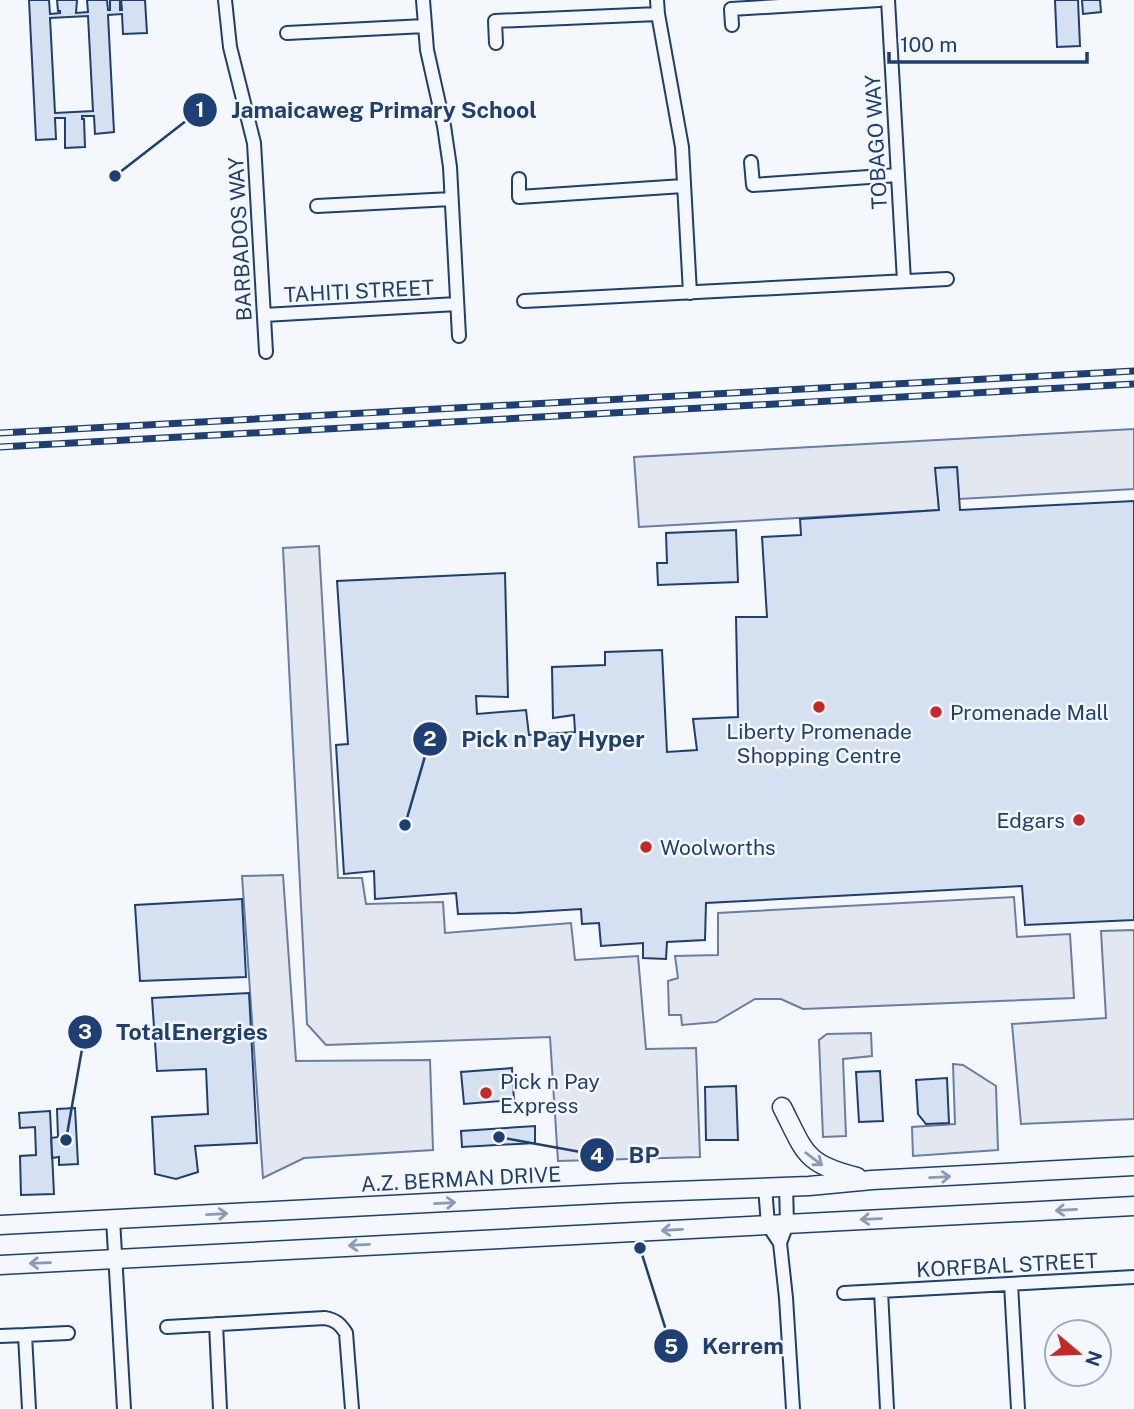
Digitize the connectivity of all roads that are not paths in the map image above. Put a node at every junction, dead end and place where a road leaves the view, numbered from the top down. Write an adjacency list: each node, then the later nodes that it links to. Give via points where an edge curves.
1 (225, 0): 21 (street, BARBADOS WAY, via 230,47 254,143)
2 (423, 0): 7 (street)
3 (879, 0): 6 (street, via 731,9)
4 (888, 0): 11 (street, TOBAGO WAY)
5 (657, 7): 9 (street, via 495,21); 13 (street, via 682,147)
6 (732, 25)
7 (425, 26): 8 (street); 14 (street)
8 (287, 33)
9 (496, 43)
10 (751, 162): 11 (street, via 752,185)
11 (898, 175): 17 (street, TOBAGO WAY)
12 (519, 179): 13 (street, via 519,197)
13 (683, 186): 18 (street)
14 (452, 199): 15 (street); 20 (street)
15 (317, 206)
16 (947, 279): 17 (street)
17 (904, 281): 18 (street)
18 (690, 293): 19 (street)
19 (524, 302)
20 (457, 304): 21 (street, TAHITI STREET); 22 (street)
21 (264, 315): 23 (street, BARBADOS WAY)
22 (459, 336)
23 (265, 352)
24 (782, 1107): 26 (main road, one-way to 26, via 804,1151 815,1160 827,1168)
25 (1134, 1166): 26 (main road, A.Z. BERMAN DRIVE, one-way to 25)
26 (872, 1180): 27 (main road, A.Z. BERMAN DRIVE)
27 (786, 1186): 28 (main road, A.Z. BERMAN DRIVE); 31 (street)
28 (765, 1187): 30 (main road, A.Z. BERMAN DRIVE, one-way to 28); 32 (street)
29 (1134, 1206): 31 (main road, one-way to 31)
30 (113, 1219): 33 (main road, A.Z. BERMAN DRIVE); 35 (street)
31 (787, 1224): 32 (main road); 34 (street)
32 (768, 1225): 34 (street); 35 (main road, one-way to 35)
33 (0, 1226)
34 (780, 1243): 50 (street)
35 (116, 1260): 36 (main road, one-way to 36); 47 (street)
36 (0, 1265)
37 (1134, 1277): 38 (street, KORFBAL STREET)
38 (1011, 1284): 39 (street, KORFBAL STREET); 52 (street)
39 (881, 1291): 40 (street, KORFBAL STREET); 51 (street)
40 (844, 1293)
41 (216, 1324): 42 (street); 48 (street); 49 (street, via 325,1318 340,1324 348,1339)
42 (167, 1327)
43 (68, 1333): 44 (street)
44 (25, 1335): 45 (street); 46 (street)
45 (0, 1336)
46 (29, 1409)
47 (124, 1409)
48 (220, 1409)
49 (352, 1409)
50 (793, 1409)
51 (887, 1409)
52 (1018, 1409)

